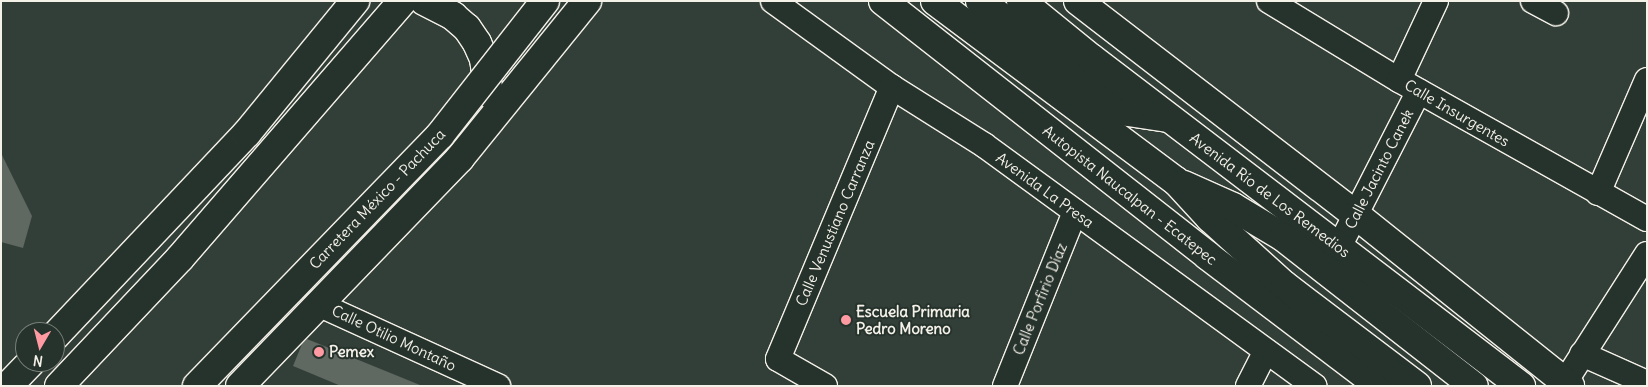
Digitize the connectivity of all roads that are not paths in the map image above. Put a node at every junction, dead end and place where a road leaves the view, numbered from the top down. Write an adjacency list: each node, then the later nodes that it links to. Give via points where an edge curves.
1 (371, 1): 15 (highway)
2 (403, 1): 38 (highway, via 180,258)
3 (424, 1): 21 (highway, via 439,7 466,28 484,59 489,94)
4 (545, 1): 39 (highway, Carretera México - Pachuca, bridge, via 440,135)
5 (587, 1): 21 (highway)
6 (773, 1): 19 (street, Avenida La Presa)
7 (883, 1): 45 (highway, Autopista Naucalpan - Ecatepec, via 1208,256)
8 (935, 1): 22 (highway, Autopista Naucalpan - Ecatepec)
9 (980, 1): 20 (highway, via 1128,112)
10 (1021, 1): 20 (highway, Avenida Río de Los Remedios)
11 (1078, 1): 25 (highway)
12 (1269, 1): 18 (street, Calle Insurgentes)
13 (1436, 1): 18 (street, Calle Jacinto Canek)
14 (1534, 1): 16 (street)
15 (348, 9): 30 (highway, via 247,133)
16 (1556, 13)
17 (1647, 80): 23 (street)
18 (1409, 86): 23 (street, Calle Insurgentes); 25 (street, Calle Jacinto Canek)
19 (892, 87): 24 (street, Avenida La Presa, via 984,145); 36 (street, Calle Venustiano Carranza, via 778,359)
20 (1170, 118): 27 (highway, Avenida Río de Los Remedios)
21 (482, 129): 29 (highway, via 460,158)
22 (1176, 181): 46 (highway, Autopista Naucalpan - Ecatepec, via 1210,218 1284,285); 47 (highway, Autopista Naucalpan - Ecatepec, via 1233,206 1283,237)
23 (1598, 192): 26 (street, Calle Insurgentes)
24 (1075, 212): 31 (street, Avenida La Presa); 42 (street, Calle Porfirio Díaz)
25 (1356, 215): 27 (street, Calle Jacinto Canek); 35 (highway)
26 (1647, 219)
27 (1339, 248): 48 (highway, Avenida Río de Los Remedios)
28 (1647, 254): 32 (street)
29 (318, 304): 40 (highway); 41 (street, Calle Otilio Montaño)
30 (65, 325)
31 (1266, 351): 43 (street); 44 (street, Avenida La Presa)
32 (1582, 354): 34 (street); 35 (street)
33 (21, 372): 37 (highway)
34 (1647, 383)
35 (1567, 384)
36 (822, 385)
37 (8, 386)
38 (59, 386)
39 (197, 386)
40 (240, 386)
41 (498, 386)
42 (1005, 386)
43 (1248, 386)
44 (1314, 386)
45 (1380, 386)
46 (1417, 386)
47 (1474, 386)
48 (1520, 386)

